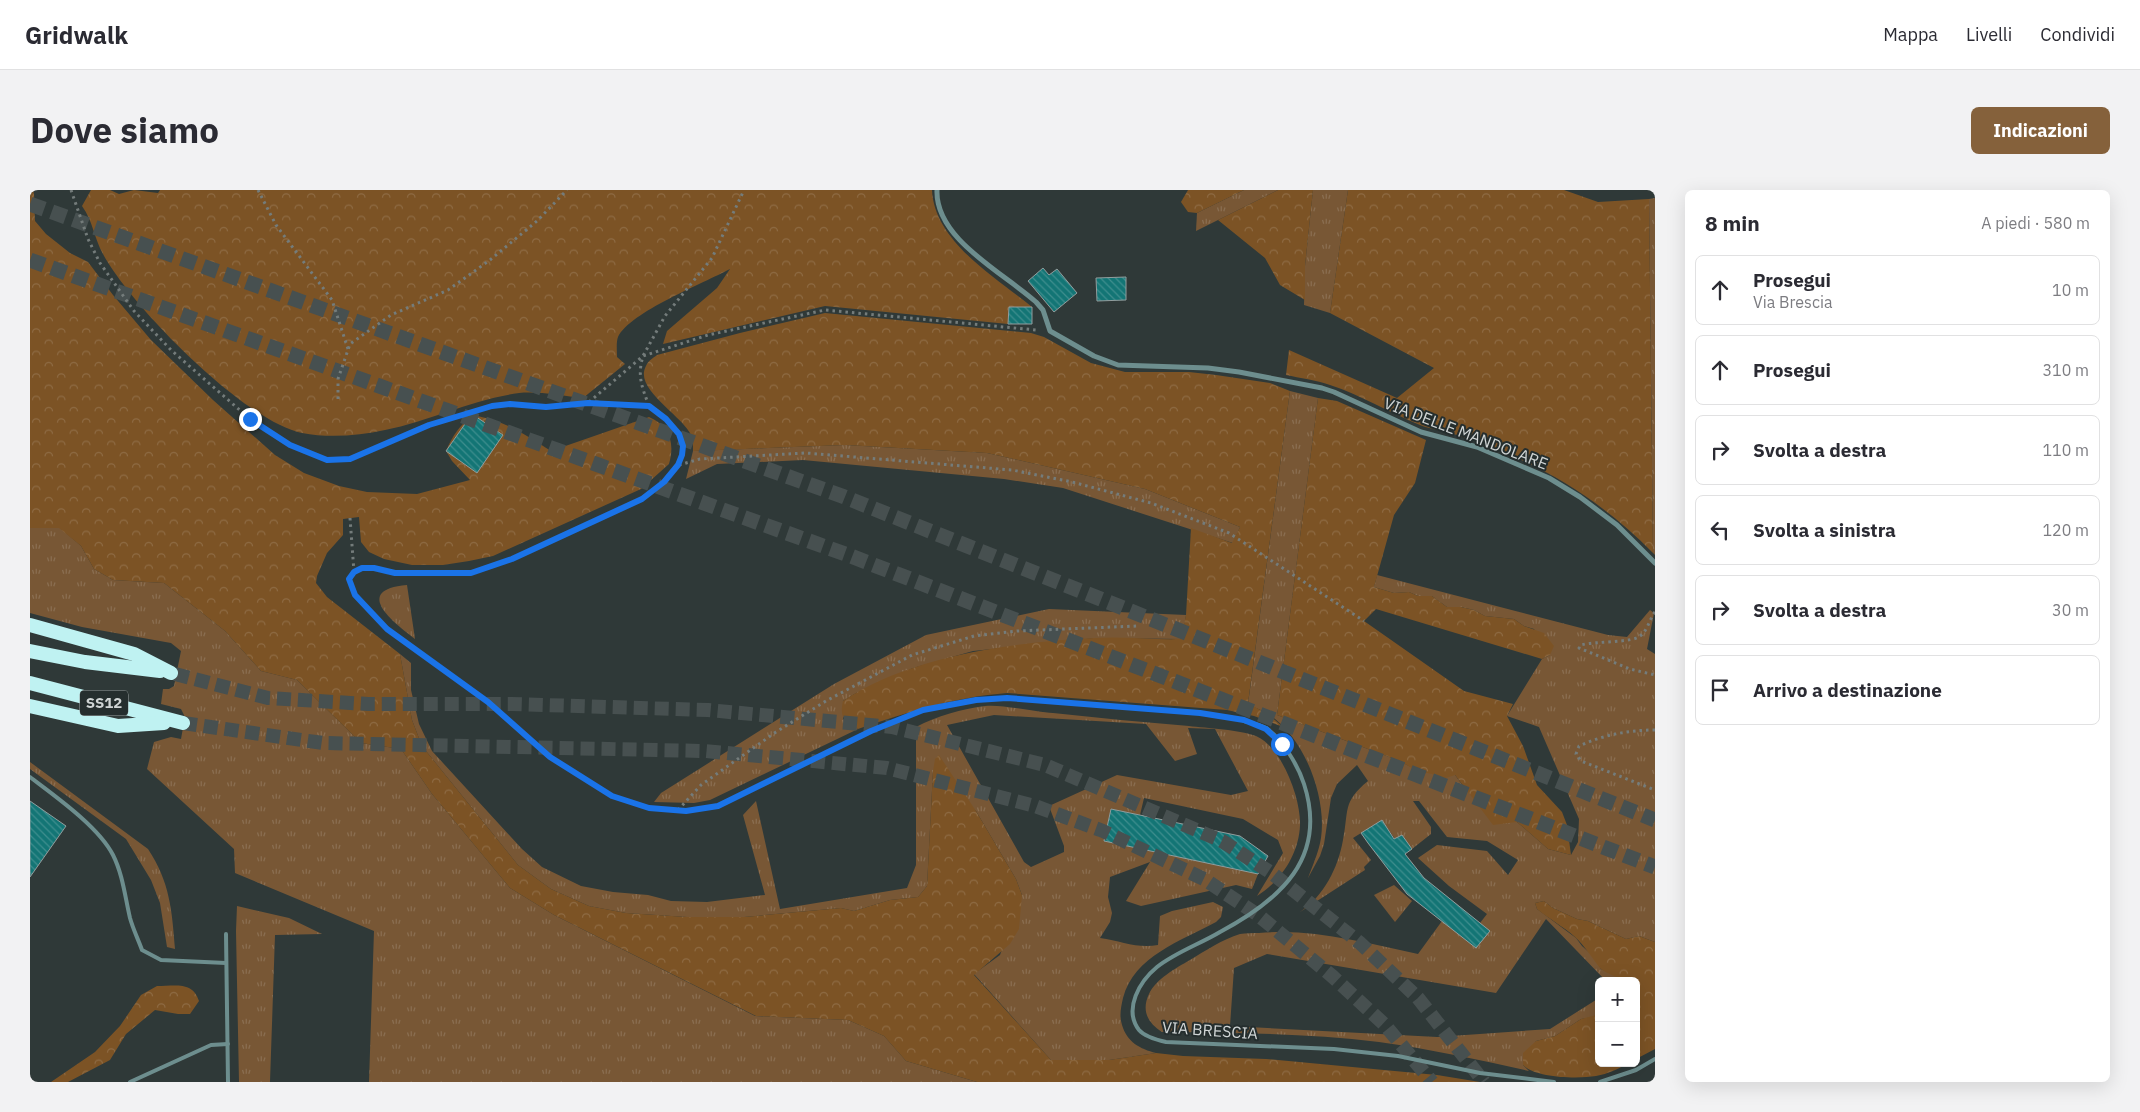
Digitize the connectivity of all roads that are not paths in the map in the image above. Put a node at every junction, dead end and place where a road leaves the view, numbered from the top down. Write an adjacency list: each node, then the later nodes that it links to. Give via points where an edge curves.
1 (937, 190): 2 (street, VIA DELLE MANDOLARE, via 938,205 964,244 1036,302 1043,310 1050,331 1094,356 1118,365 1208,368 1322,388 1421,432 1477,447 1549,478 1617,525)
2 (1655, 563)
3 (30, 625): 4 (highway, SS12, via 134,654 173,673)
4 (30, 651)
5 (30, 684): 6 (highway, SS12, via 180,723 118,726)
6 (30, 706)
7 (1244, 720): 15 (lane, VIA BRESCIA, via 1266,729 1282,744 1303,780 1311,812 1306,851 1293,875 1267,904 1158,967 1143,981 1134,998 1133,1010 1140,1031 1166,1042 1334,1049 1398,1056)
8 (30, 777): 10 (lane, via 104,841 118,868 130,921 142,950 161,960)
9 (226, 934): 10 (lane)
10 (226, 963): 11 (lane)
11 (228, 1044): 13 (lane, via 211,1046); 14 (lane)
12 (1655, 1059): 16 (lane, via 1636,1070)
13 (130, 1082)
14 (228, 1082)
15 (1554, 1082)
16 (1600, 1082)

